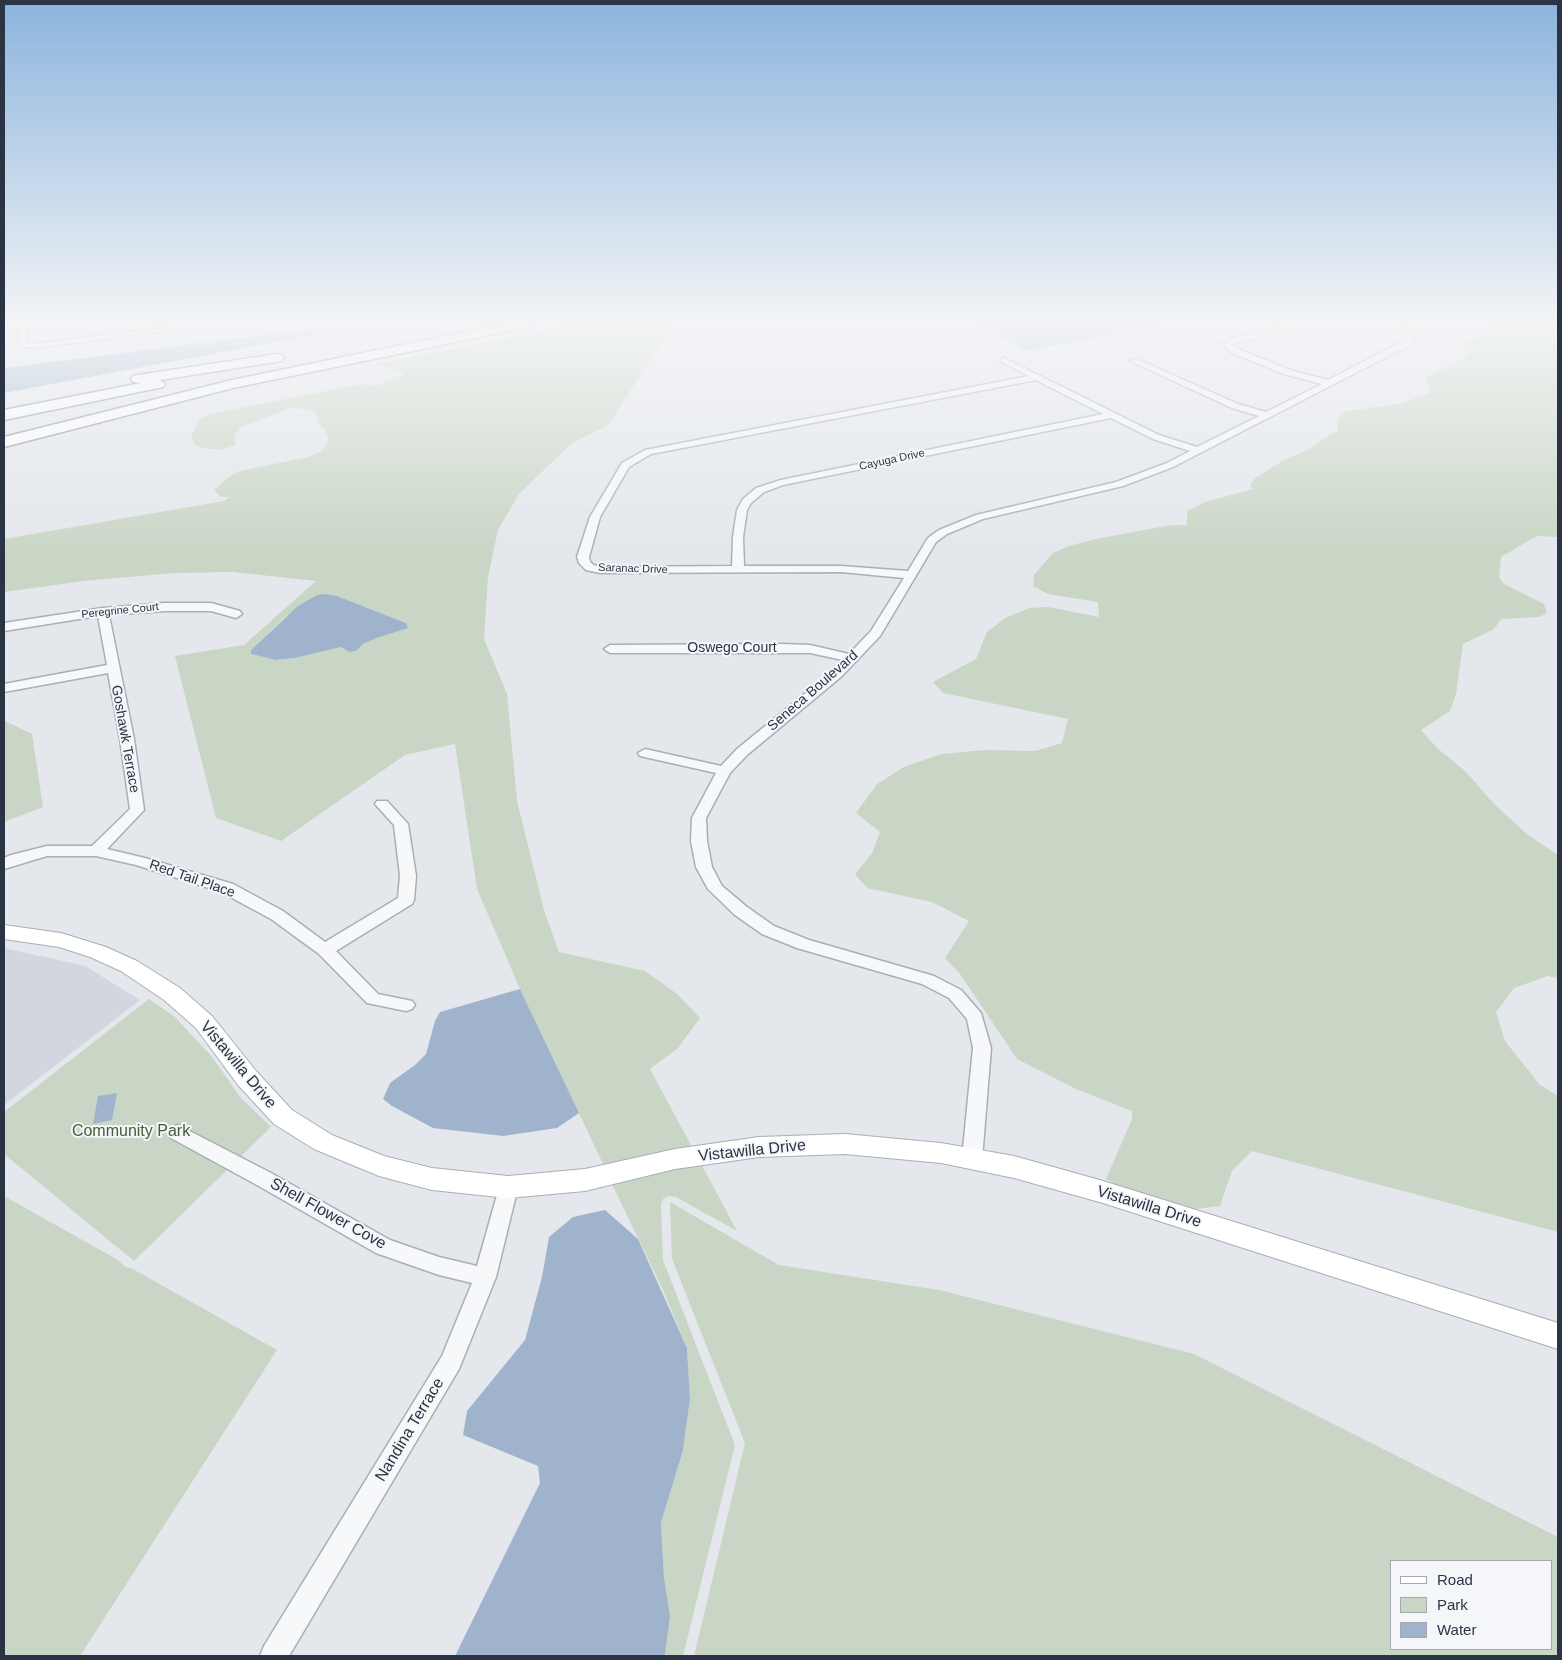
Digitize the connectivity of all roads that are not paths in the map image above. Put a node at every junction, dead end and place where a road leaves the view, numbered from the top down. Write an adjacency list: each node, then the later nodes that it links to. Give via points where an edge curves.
1 (23, 399): 9 (highway)
2 (82, 399): 10 (highway)
3 (132, 399): 13 (highway)
4 (168, 399): 14 (highway)
5 (918, 399): 16 (street, Saranac Drive, via 662,448 632,459 625,465 594,517 583,557 590,568 600,570)
6 (1081, 399): 11 (street)
7 (1220, 399): 12 (street)
8 (1298, 399): 12 (street, Seneca Boulevard)
9 (4, 403)
10 (4, 415)
11 (1111, 415): 15 (street, via 1156,437); 16 (street, Cayuga Drive, via 770,486 752,495 742,510)
12 (1267, 415): 15 (street, Seneca Boulevard)
13 (4, 427)
14 (8, 442)
15 (1199, 451): 17 (street, Seneca Boulevard, via 1119,484 957,525 932,540)
16 (738, 570): 17 (street, Saranac Drive, via 841,569)
17 (912, 575): 22 (street, Seneca Boulevard, via 876,633)
18 (103, 612): 19 (street, Peregrine Court, via 164,606 211,607); 20 (street, Peregrine Court); 23 (street, Goshawk Terrace)
19 (236, 614)
20 (4, 627)
21 (610, 649): 22 (street, Oswego Court, via 810,649)
22 (852, 659): 26 (street, Seneca Boulevard)
23 (112, 668): 24 (street); 28 (street, Goshawk Terrace, via 137,810)
24 (4, 688)
25 (644, 753): 26 (street)
26 (724, 771): 34 (street, Seneca Boulevard, via 699,818 704,867 716,889 768,930 803,944 928,980 954,994 975,1016 982,1048)
27 (382, 804): 31 (street, via 401,824 408,876 406,900)
28 (96, 851): 29 (street, Red Tail Place, via 47,851); 31 (street, Red Tail Place, via 227,888 277,915)
29 (4, 864)
30 (4, 932): 35 (street, Vistawilla Drive, via 61,940 98,952 129,966 172,994 204,1022 283,1117 323,1142 379,1165 432,1179)
31 (326, 950): 32 (street, Red Tail Place, via 373,999)
32 (406, 1005)
33 (178, 1133): 36 (street, Shell Flower Cove, via 383,1247 439,1266)
34 (972, 1159): 35 (street, Vistawilla Drive, via 879,1146 804,1144 717,1152 585,1180); 37 (street, Vistawilla Drive, via 1014,1167 1103,1192)
35 (508, 1187): 36 (street, Nandina Terrace)
36 (486, 1277): 38 (street, Nandina Terrace, via 451,1362)
37 (1558, 1336)
38 (274, 1656)

